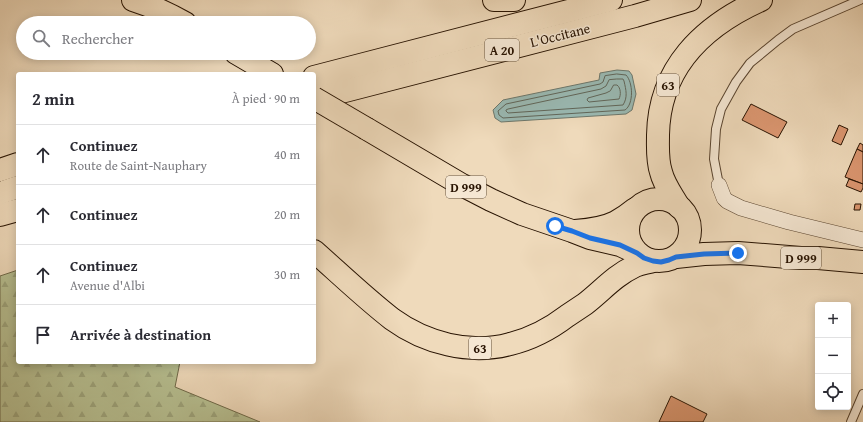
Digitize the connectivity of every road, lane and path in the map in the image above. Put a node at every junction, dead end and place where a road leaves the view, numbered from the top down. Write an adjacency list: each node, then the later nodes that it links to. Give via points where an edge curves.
1 (134, 0): 8 (main road)
2 (494, 0): 3 (main road)
3 (514, 0)
4 (612, 0): 11 (main road, L'Occitane / A 20)
5 (690, 0): 12 (main road, L'Occitane / A 20)
6 (761, 0): 21 (main road, 63, via 737,12 703,37 682,59 668,84 660,114 658,162 665,184)
7 (860, 0): 16 (lane, via 793,29 750,63 721,109 716,129 714,159)
8 (172, 16)
9 (248, 60): 10 (main road)
10 (268, 72)
11 (316, 76)
12 (316, 98)
13 (316, 100): 23 (main road, D 999, bridge, via 491,200)
14 (16, 165): 15 (main road)
15 (0, 170)
16 (719, 185): 24 (street, via 726,201 741,208)
17 (16, 188): 18 (main road)
18 (0, 193)
19 (636, 209): 21 (main road, via 643,203 662,199); 23 (main road, D 999, via 606,226); 27 (main road, via 631,216 627,232 632,247)
20 (16, 211): 22 (main road)
21 (683, 211): 26 (main road, D 999, via 700,232 717,246); 28 (main road, via 690,227 689,238 684,249)
22 (0, 215)
23 (572, 231): 27 (main road, D 999, via 620,245)
24 (863, 240)
25 (316, 253): 27 (main road, 63, via 369,300 411,330 444,344 478,348 509,345 554,326)
26 (738, 253): 28 (main road, D 999); 29 (main road, D 999)
27 (645, 257): 28 (main road, via 661,262)
28 (676, 257)
29 (863, 262)
30 (863, 394): 31 (lane)
31 (850, 422)

